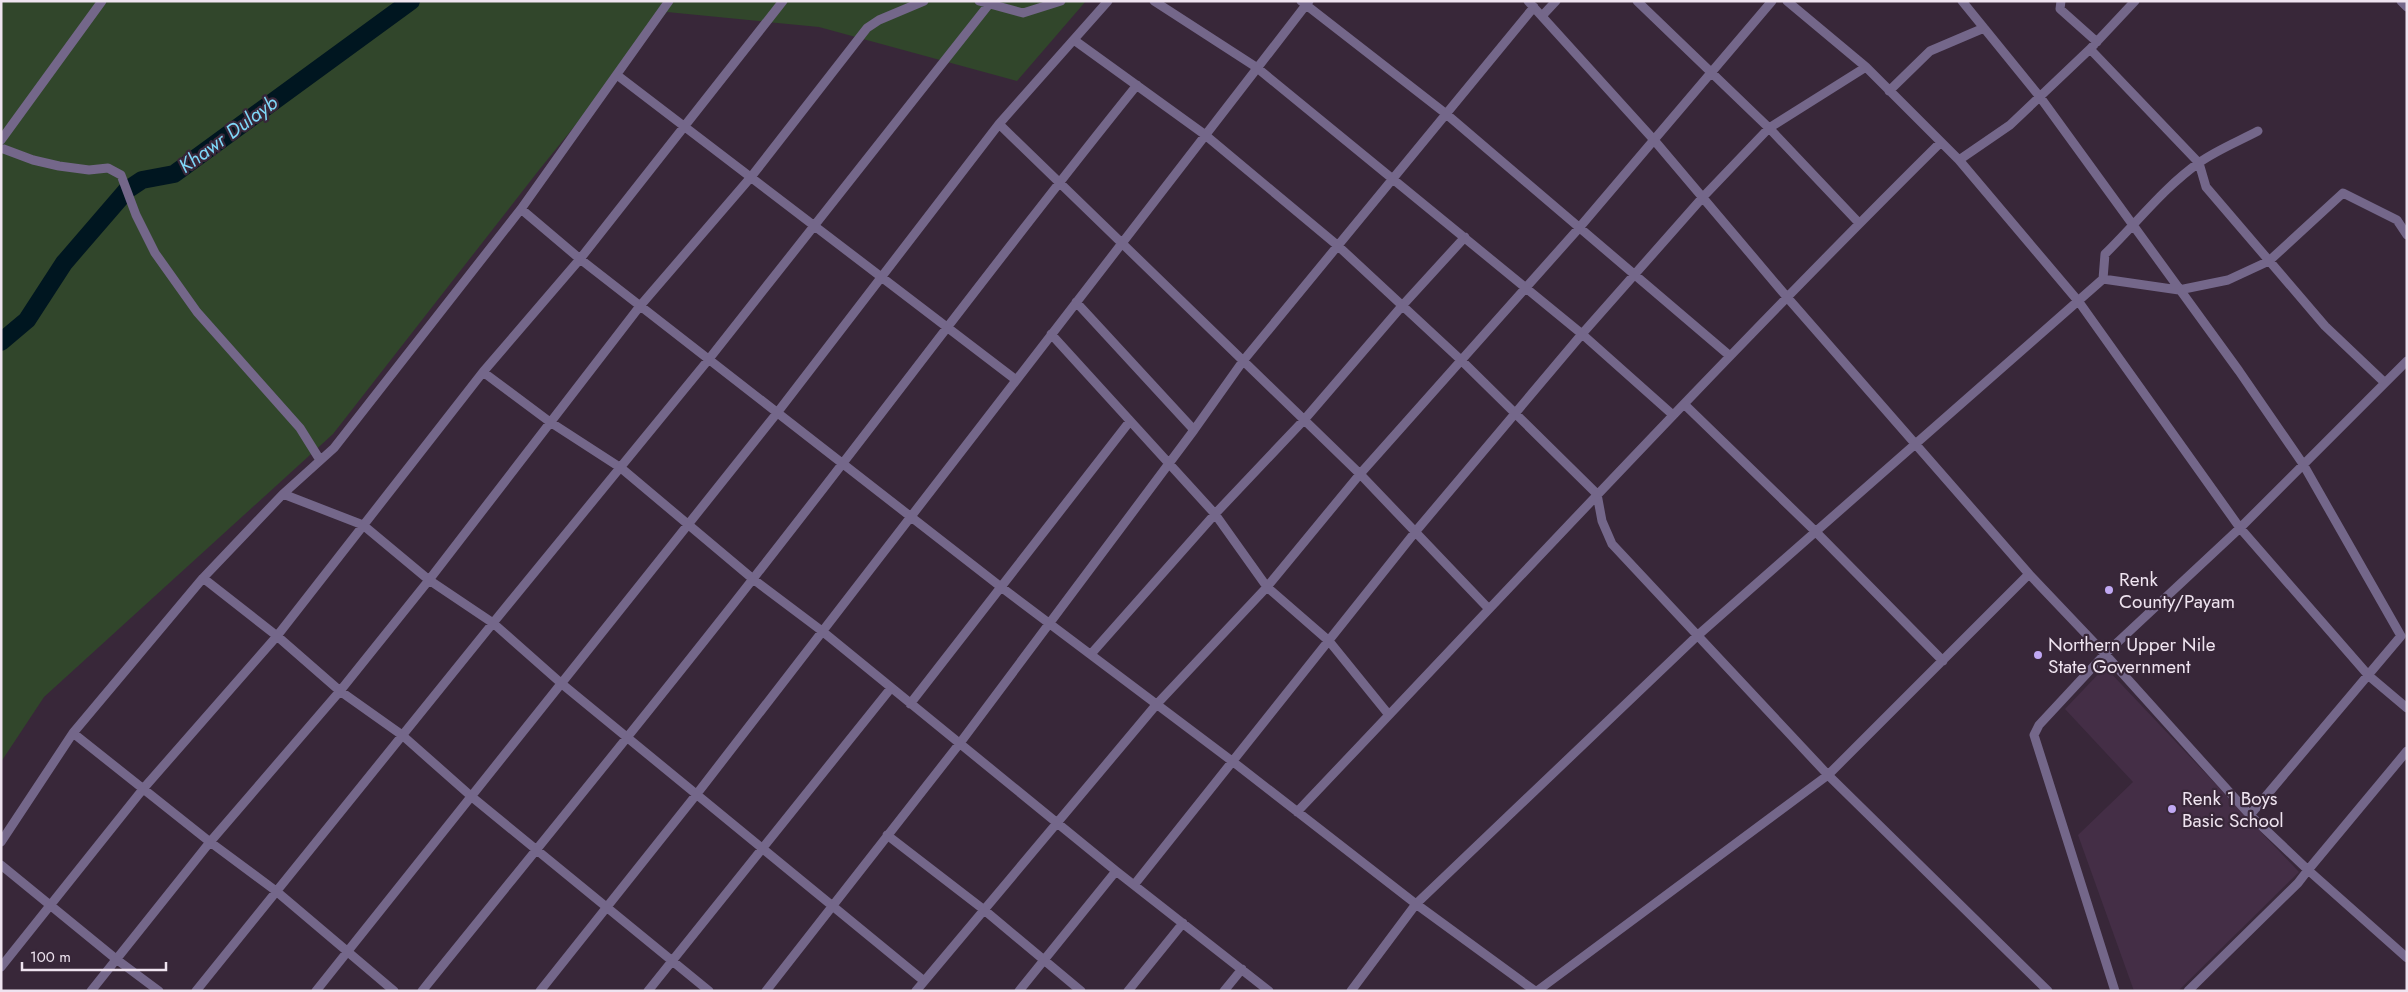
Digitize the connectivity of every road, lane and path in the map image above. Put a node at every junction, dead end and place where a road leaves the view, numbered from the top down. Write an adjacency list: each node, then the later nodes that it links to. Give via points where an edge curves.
1 (102, 1): 39 (street)
2 (669, 1): 29 (street)
3 (783, 1): 35 (street)
4 (924, 1): 45 (street, via 867,28)
5 (979, 1): 18 (street)
6 (1061, 1): 18 (street, via 1023,13)
7 (1108, 1): 23 (street)
8 (1154, 1): 26 (street)
9 (1556, 1): 21 (street)
10 (1637, 1): 28 (street)
11 (1787, 1): 27 (street)
12 (2061, 1): 24 (street, via 2060,9)
13 (2135, 1): 24 (street)
14 (2401, 1): 20 (street)
15 (1305, 2): 26 (street); 33 (street)
16 (1771, 2): 28 (street)
17 (1963, 2): 22 (street)
18 (990, 3): 51 (street)
19 (1531, 4): 21 (street); 33 (street)
20 (2407, 7)
21 (1542, 16): 40 (street)
22 (1984, 28): 31 (street, via 1930,51); 32 (street)
23 (1074, 40): 30 (street); 34 (street)
24 (2097, 42): 25 (street)
25 (2090, 49): 32 (street); 44 (street)
26 (1256, 67): 38 (street); 46 (street)
27 (1866, 67): 31 (street); 36 (street)
28 (1711, 73): 36 (street); 40 (street)
29 (617, 75): 35 (street); 49 (street)
30 (1137, 85): 38 (street); 47 (street)
31 (1889, 91): 41 (street)
32 (2040, 97): 43 (street, via 2010,126); 53 (street)
33 (1445, 113): 46 (street); 52 (street)
34 (999, 124): 47 (street); 61 (street)
35 (684, 128): 45 (street); 58 (street)
36 (1768, 128): 48 (street); 50 (street)
37 (2258, 131): 44 (street)
38 (1204, 134): 56 (street); 57 (street)
39 (1, 140)
40 (1654, 140): 48 (street); 52 (street)
41 (1940, 142): 43 (street); 50 (street)
42 (1, 148): 90 (street, via 59,166 89,170 108,168 121,175 155,253 197,312 300,428)
43 (1958, 160): 67 (street)
44 (2199, 162): 53 (street, via 2159,198); 59 (street, via 2206,187)
45 (751, 177): 51 (street); 68 (street)
46 (1392, 178): 55 (street); 57 (street)
47 (1058, 183): 56 (street); 70 (street)
48 (1703, 197): 60 (street); 65 (street)
49 (522, 209): 58 (street); 90 (street, via 334,448)
50 (1860, 223): 65 (street)
51 (814, 227): 61 (street); 74 (street)
52 (1579, 228): 60 (street); 63 (street)
53 (2133, 228): 62 (street, via 2105,254); 64 (street)
54 (2407, 235): 59 (street, via 2397,220 2343,193)
55 (1464, 238): 63 (street); 69 (street)
56 (1120, 242): 66 (street); 75 (street)
57 (1337, 245): 69 (street); 75 (street)
58 (580, 259): 68 (street); 78 (street)
59 (2269, 261): 64 (street, via 2228,280); 80 (street, via 2325,326)
60 (1635, 273): 72 (street); 73 (street)
61 (882, 279): 70 (street); 82 (street)
62 (2103, 279): 64 (street); 67 (street)
63 (1526, 288): 72 (street); 76 (street)
64 (2179, 290): 93 (street)
65 (1786, 296): 73 (street); 89 (street)
66 (1076, 302): 71 (street); 88 (street)
67 (2079, 302): 89 (street); 102 (street)
68 (640, 306): 74 (street); 87 (street)
69 (1402, 306): 76 (street); 85 (street)
70 (948, 329): 79 (street); 92 (street)
71 (1051, 334): 79 (street); 86 (street)
72 (1582, 334): 83 (street); 84 (street)
73 (1730, 356): 81 (street)
74 (710, 359): 82 (street); 94 (street)
75 (1242, 360): 85 (street); 88 (street)
76 (1462, 361): 83 (street); 95 (street)
77 (2407, 361): 80 (street)
78 (483, 372): 87 (street); 101 (street)
79 (1016, 380): 99 (street)
80 (2384, 382): 93 (street)
81 (1684, 404): 84 (street); 104 (street)
82 (777, 413): 92 (street); 100 (street)
83 (1517, 413): 97 (street); 103 (street)
84 (1674, 415): 97 (street)
85 (1304, 420): 95 (street); 98 (street)
86 (1130, 421): 91 (street); 109 (street)
87 (550, 422): 94 (street); 108 (street)
88 (1194, 430): 91 (street)
89 (1914, 443): 104 (street); 105 (street)
90 (320, 460): 96 (street)
91 (1168, 463): 98 (street); 112 (street)
92 (843, 464): 99 (street); 107 (street)
93 (2303, 464): 102 (street); 121 (street, via 2401,636)
94 (621, 468): 100 (street); 113 (street)
95 (1360, 474): 103 (street); 110 (street)
96 (283, 494): 101 (street); 106 (street)
97 (1597, 494): 111 (street); 116 (street, via 1602,521 1612,544)
98 (1215, 514): 110 (street); 118 (street)
99 (910, 517): 109 (street); 114 (street)
100 (689, 524): 107 (street); 122 (street)
101 (363, 526): 108 (street); 115 (street)
102 (2240, 528): 119 (street); 121 (street)
103 (1416, 531): 111 (street); 117 (street)
104 (1816, 531): 116 (street); 120 (street)
105 (2029, 574): 119 (street); 120 (street)
106 (203, 578): 115 (street); 129 (street)
107 (753, 579): 114 (street); 131 (street)
108 (429, 580): 113 (street); 124 (street)
109 (1001, 587): 112 (street); 125 (street)
110 (1267, 587): 117 (street); 126 (street)
111 (1488, 608): 128 (street)
112 (1049, 622): 118 (street); 132 (street)
113 (493, 623): 122 (street); 130 (street)
114 (822, 631): 123 (street); 137 (street)
115 (277, 636): 124 (street); 136 (street)
116 (1697, 636): 135 (street); 153 (street)
117 (1328, 641): 128 (street); 134 (street)
118 (1091, 654): 126 (street)
119 (2105, 654): 140 (street); 185 (street, via 2039,724 2034,735)
120 (1943, 661): 135 (street)
121 (2369, 676): 127 (street); 140 (street)
122 (562, 684): 131 (street); 138 (street)
123 (891, 688): 125 (street); 145 (street)
124 (340, 691): 130 (street); 144 (street)
125 (910, 704): 132 (street)
126 (1156, 705): 134 (street); 141 (street)
127 (2407, 708)
128 (1389, 715): 139 (street)
129 (73, 732): 136 (street); 143 (street)
130 (402, 736): 138 (street); 151 (street)
131 (626, 737): 137 (street); 146 (street)
132 (960, 744): 141 (street); 142 (street)
133 (2407, 751): 148 (street)
134 (1232, 760): 139 (street); 150 (street)
135 (1828, 775): 183 (street); 184 (street)
136 (143, 789): 144 (street); 154 (street)
137 (696, 795): 145 (street); 155 (street)
138 (472, 797): 146 (street); 158 (street)
139 (1297, 812): 153 (street)
140 (2250, 815): 148 (street)
141 (1057, 822): 149 (street); 156 (street)
142 (887, 835): 152 (street); 156 (street)
143 (1, 842)
144 (210, 842): 151 (street); 160 (street)
145 (761, 848): 152 (street); 161 (street)
146 (536, 850): 155 (street); 171 (street)
147 (1, 865): 154 (street)
148 (2308, 870): 159 (street); 186 (street)
149 (1116, 871): 150 (street); 162 (street)
150 (1134, 885): 157 (street)
151 (276, 891): 158 (street); 168 (street)
152 (832, 904): 165 (street); 175 (street)
153 (1416, 904): 182 (street); 183 (street)
154 (50, 906): 160 (street); 163 (street)
155 (606, 907): 161 (street); 172 (street)
156 (984, 909): 162 (street); 165 (street)
157 (1183, 922): 164 (street); 179 (street)
158 (347, 952): 169 (street); 170 (street)
159 (2407, 958)
160 (116, 959): 166 (street); 167 (street)
161 (671, 960): 173 (street); 174 (street)
162 (1044, 960): 177 (street); 178 (street)
163 (1, 968)
164 (1242, 969): 180 (street); 181 (street)
165 (924, 981): 176 (street)
166 (91, 991)
167 (159, 991)
168 (196, 991)
169 (316, 991)
170 (394, 991)
171 (422, 991)
172 (540, 991)
173 (648, 991)
174 (709, 991)
175 (766, 991)
176 (916, 991)
177 (1020, 991)
178 (1081, 991)
179 (1128, 991)
180 (1224, 991)
181 (1269, 991)
182 (1351, 991)
183 (1536, 991)
184 (2048, 991)
185 (2115, 991)
186 (2188, 991)

